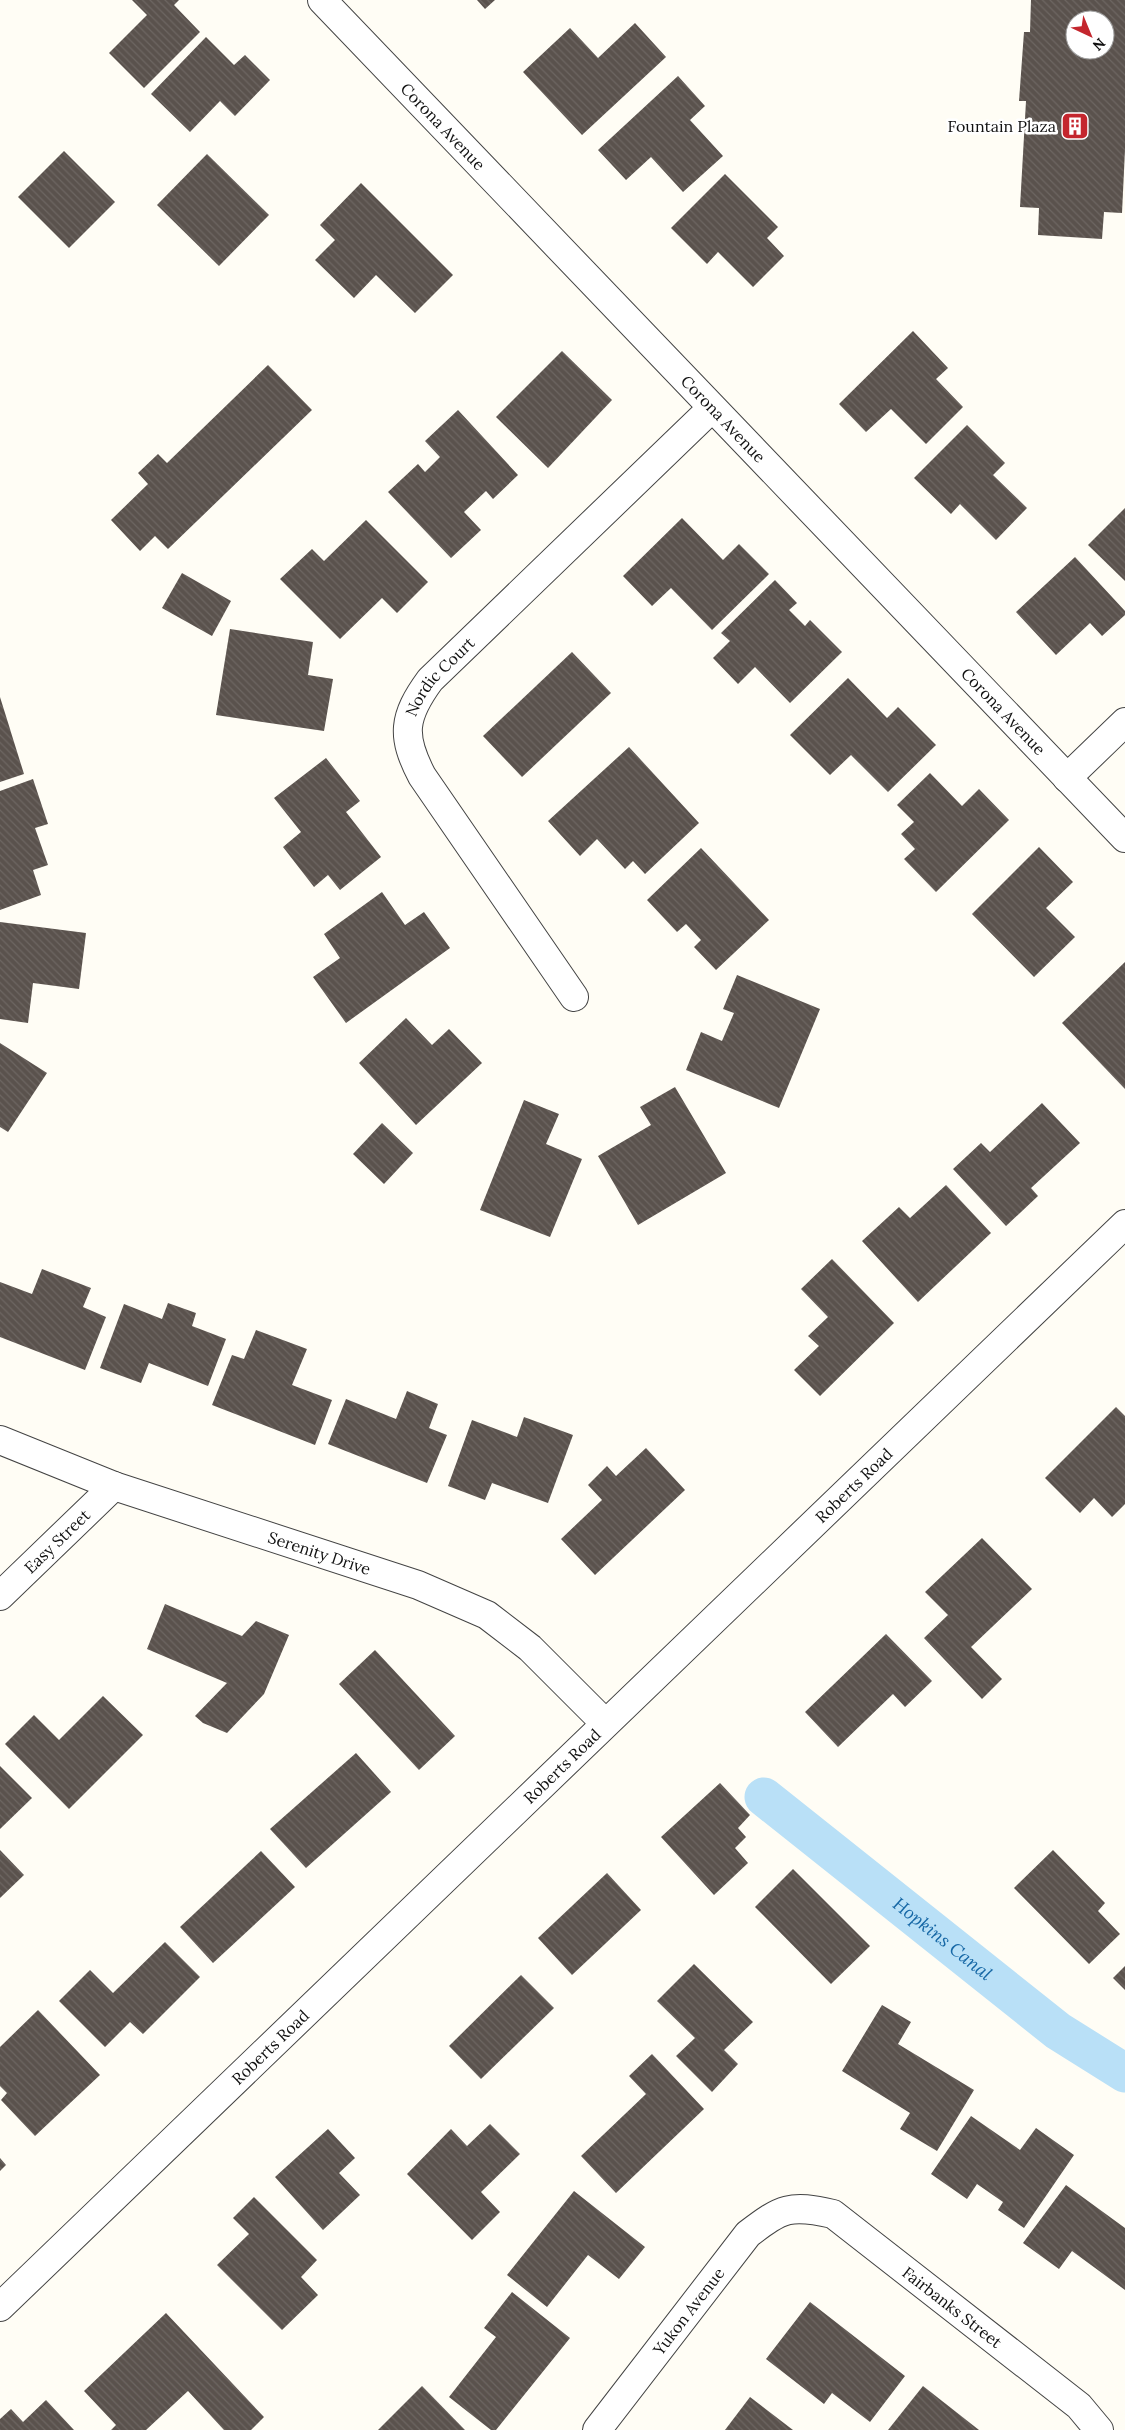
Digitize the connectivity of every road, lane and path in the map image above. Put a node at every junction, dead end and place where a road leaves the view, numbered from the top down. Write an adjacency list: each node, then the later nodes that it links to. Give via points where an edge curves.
1 (322, 0): 2 (street, Corona Avenue)
2 (712, 408): 4 (street, Corona Avenue); 6 (street, Nordic Court, via 430,680 414,701 407,727 410,753 422,776)
3 (1125, 722): 4 (street)
4 (1067, 778): 5 (street, Corona Avenue)
5 (1125, 838)
6 (574, 997)
7 (1125, 1224): 11 (street, Roberts Road)
8 (0, 1440): 9 (street, Serenity Drive)
9 (114, 1486): 10 (street, Easy Street); 11 (street, Serenity Drive, via 418,1585 487,1615 530,1648)
10 (0, 1596)
11 (605, 1724): 13 (street, Roberts Road)
12 (792, 2208): 14 (street, Yukon Avenue, via 772,2216 748,2234); 15 (street, Fairbanks Street, via 833,2214 1079,2406)
13 (0, 2307)
14 (597, 2430)
15 (1099, 2430)

